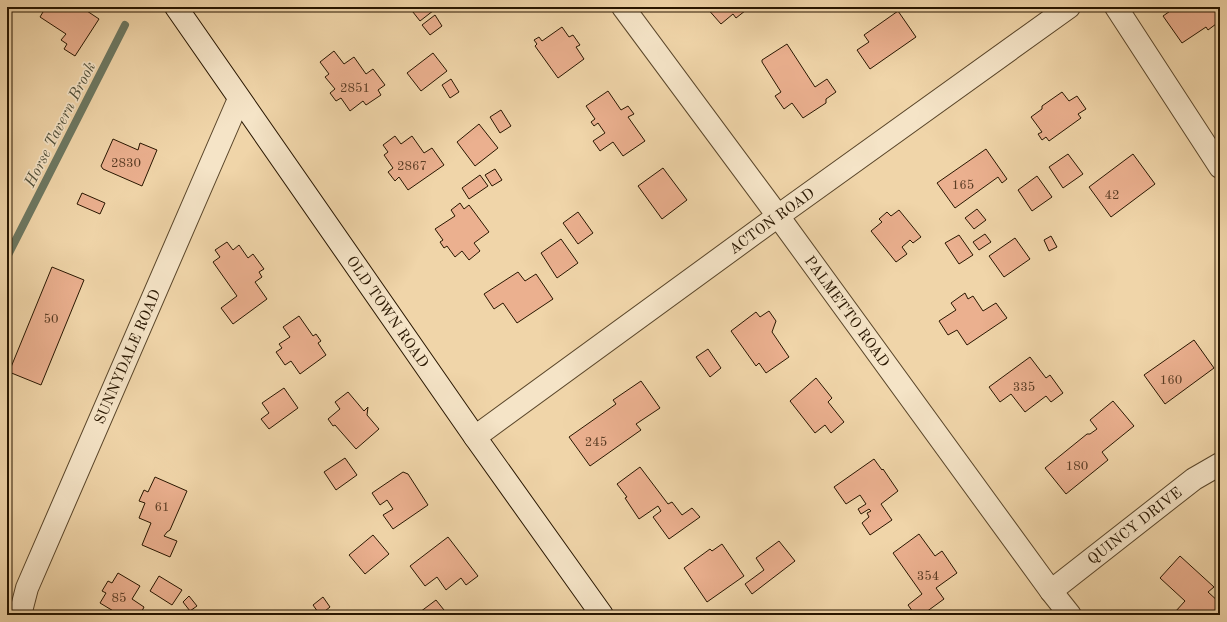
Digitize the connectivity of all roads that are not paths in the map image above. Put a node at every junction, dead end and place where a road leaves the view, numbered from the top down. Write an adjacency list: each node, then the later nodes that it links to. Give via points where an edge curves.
1 (176, 7): 5 (street, OLD TOWN ROAD)
2 (1069, 7): 7 (street, ACTON ROAD)
3 (1116, 7): 6 (street)
4 (630, 10): 7 (street, PALMETTO ROAD)
5 (239, 99): 8 (street, OLD TOWN ROAD); 11 (street, SUNNYDALE ROAD, via 27,588)
6 (1220, 167)
7 (778, 216): 8 (street, ACTON ROAD); 10 (street, PALMETTO ROAD)
8 (475, 437): 12 (street, OLD TOWN ROAD)
9 (1220, 464): 10 (street, QUINCY DRIVE, via 1194,479)
10 (1051, 591): 13 (street, PALMETTO ROAD)
11 (20, 615)
12 (602, 615)
13 (1070, 615)

